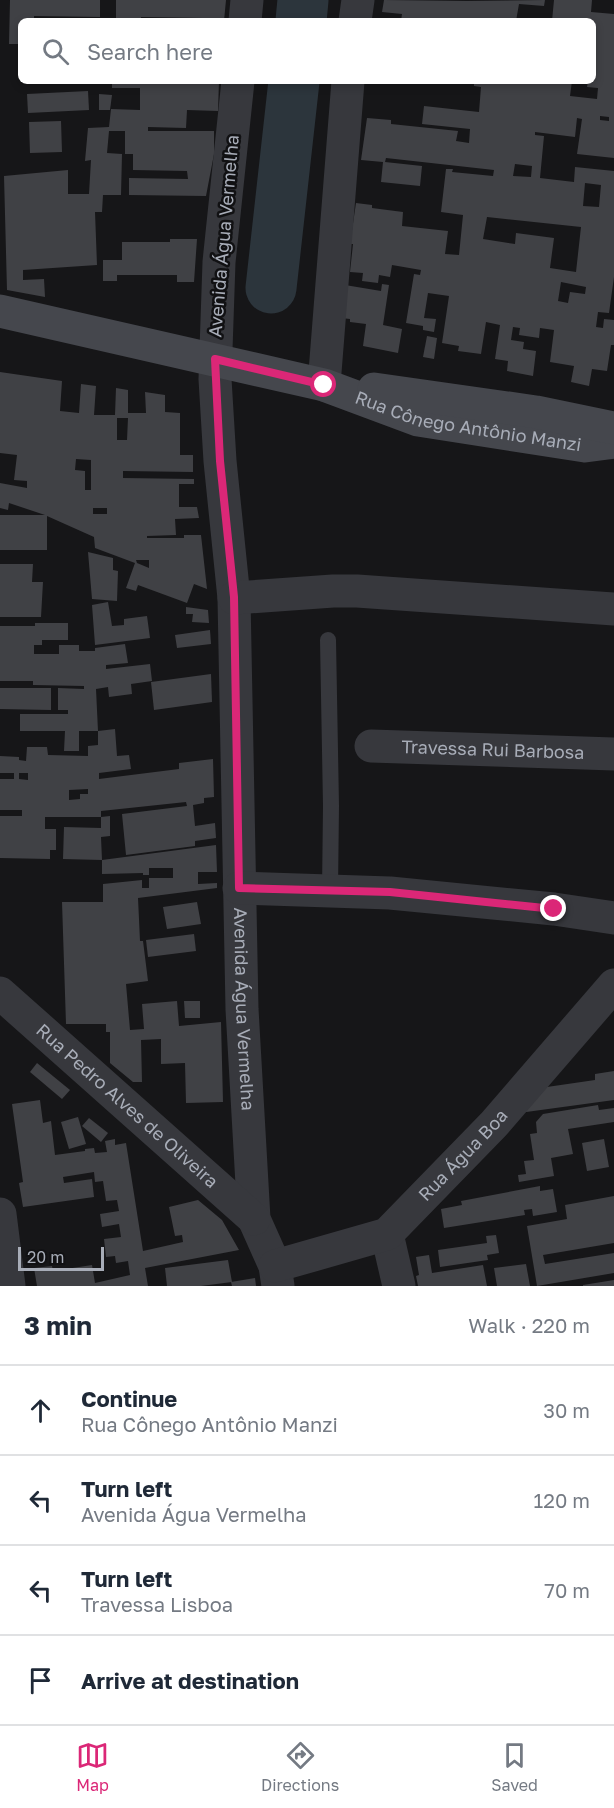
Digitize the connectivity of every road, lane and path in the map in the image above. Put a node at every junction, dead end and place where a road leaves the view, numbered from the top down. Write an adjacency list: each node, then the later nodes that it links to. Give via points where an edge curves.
1 (247, 0): 3 (street)
2 (358, 0): 4 (street)
3 (244, 18)
4 (355, 18)
5 (238, 84): 8 (street, Avenida Água Vermelha, via 219,262)
6 (348, 84): 9 (street)
7 (0, 310): 8 (street, Rua Cônego Antônio Manzi)
8 (215, 359): 9 (street, Rua Cônego Antônio Manzi); 12 (street, Avenida Água Vermelha, via 220,461)
9 (324, 385): 10 (street, Rua Cônego Antônio Manzi, via 537,412); 11 (street, Rua Cônego Antônio Manzi, via 418,420 585,446)
10 (614, 428)
11 (614, 442)
12 (234, 597): 13 (street, via 357,591); 17 (street, Avenida Água Vermelha)
13 (614, 609)
14 (328, 640): 18 (lane)
15 (371, 746): 16 (street, Travessa Rui Barbosa)
16 (614, 754)
17 (239, 888): 18 (street); 23 (street, Avenida Água Vermelha)
18 (330, 890): 19 (street, via 390,892)
19 (614, 918)
20 (614, 985): 24 (street, Rua Água Boa, via 494,1124)
21 (0, 993): 23 (street, Rua Pedro Alves de Oliveira)
22 (0, 1214): 26 (street)
23 (254, 1219): 25 (street, Avenida Água Vermelha)
24 (387, 1234): 25 (street, Rua Água Boa); 27 (street)
25 (276, 1276)
26 (9, 1286)
27 (399, 1286)

